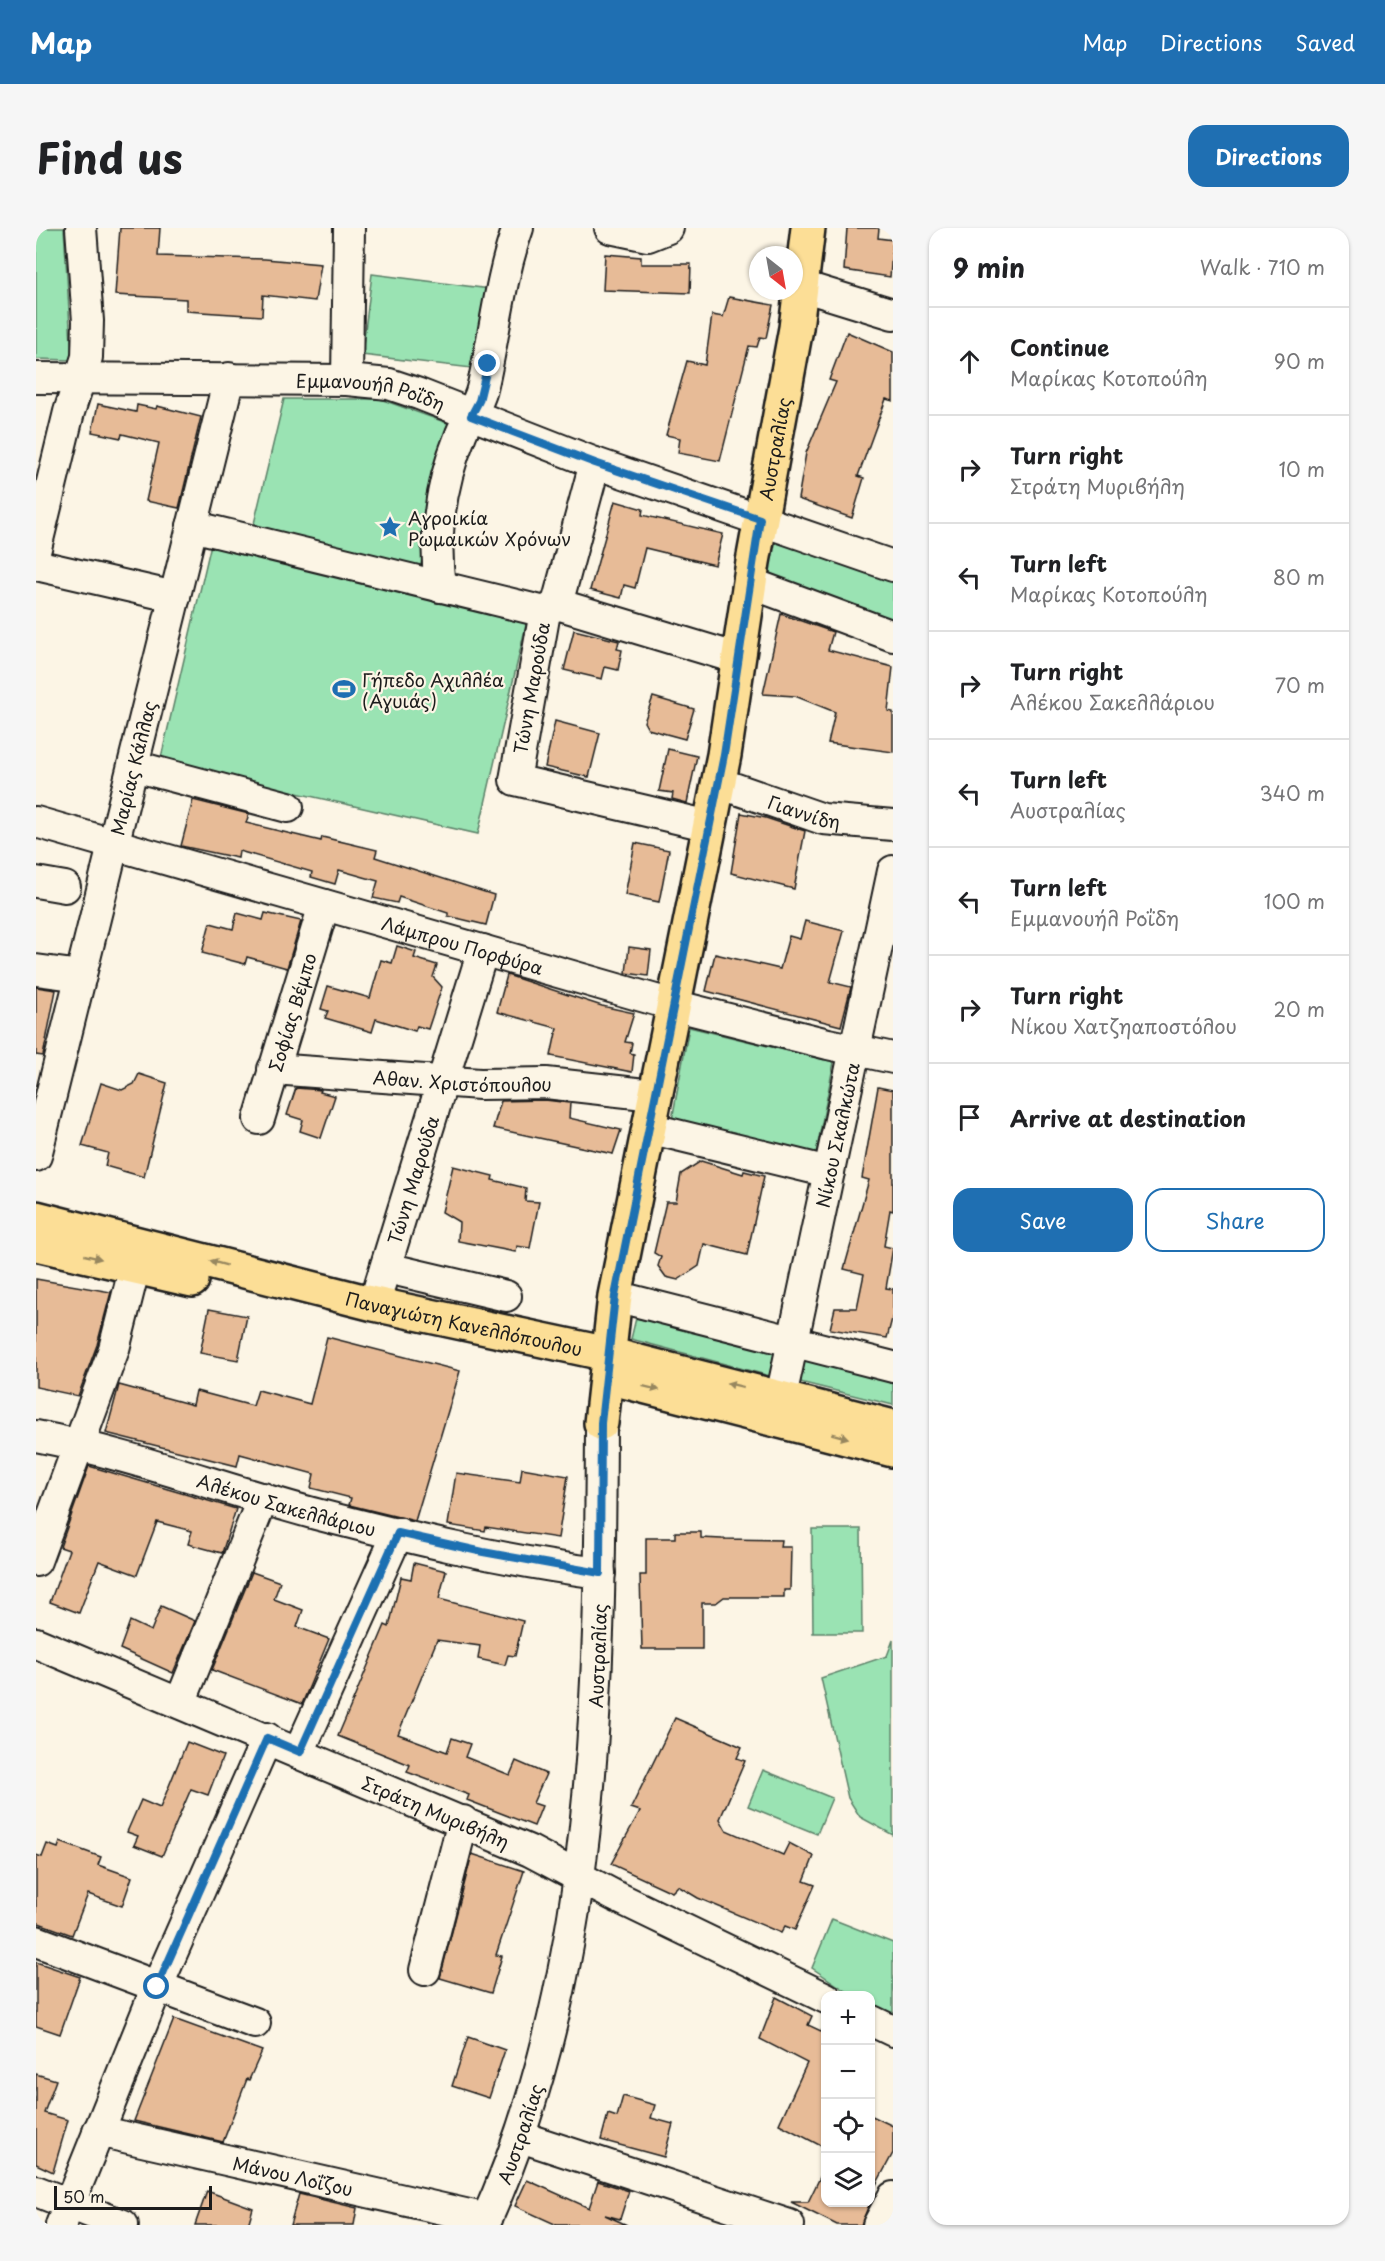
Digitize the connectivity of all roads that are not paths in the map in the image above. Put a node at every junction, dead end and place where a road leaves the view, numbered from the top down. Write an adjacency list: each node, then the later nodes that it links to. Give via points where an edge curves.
1 (81, 228): 12 (street, via 88,344)
2 (349, 228): 14 (street)
3 (518, 228): 15 (street, via 500,292 482,391)
4 (610, 228): 5 (street, via 648,236)
5 (668, 228)
6 (808, 228): 7 (main road, Αυστραλίας)
7 (803, 276)
8 (803, 286): 10 (street)
9 (799, 300): 17 (main road, Αυστραλίας)
10 (893, 314)
11 (36, 378): 12 (street, Εμμανουήλ Ροΐδη)
12 (81, 378): 13 (street, Εμμανουήλ Ροΐδη); 19 (street)
13 (229, 378): 14 (street, Εμμανουήλ Ροΐδη); 18 (street, Μαρίας Κάλλας)
14 (347, 380): 15 (street, Εμμανουήλ Ροΐδη, via 389,384)
15 (471, 416): 16 (street, Εμμανουήλ Ροΐδη); 23 (street, via 458,443 440,510 436,550)
16 (595, 463): 17 (street, Εμμανουήλ Ροΐδη); 25 (street, Τώνη Μαρούδα)
17 (760, 519): 21 (street, Εμμανουήλ Ροΐδη); 22 (main road, Αυστραλίας)
18 (192, 526): 23 (street); 24 (street, Μαρίας Κάλλας)
19 (36, 548)
20 (36, 565): 24 (street)
21 (893, 566)
22 (750, 584): 26 (street); 27 (main road, Αυστραλίας)
23 (440, 586): 25 (street)
24 (175, 597): 28 (street, Μαρίας Κάλλας)
25 (551, 608): 27 (street); 33 (street, Τώνη Μαρούδα, via 515,780)
26 (893, 636)
27 (739, 659): 29 (main road, Αυστραλίας)
28 (134, 766): 30 (street); 34 (street, Μαρίας Κάλλας)
29 (719, 783): 32 (street, Γιαννίδη, via 823,819); 33 (main road, Αυστραλίας)
30 (288, 807)
31 (36, 822): 34 (street, Λάμπρου Πορφύρα)
32 (893, 825)
33 (710, 826): 40 (main road, Αυστραλίας)
34 (114, 845): 36 (street, Λάμπρου Πορφύρα); 39 (street, Μαρίας Κάλλας)
35 (893, 871): 41 (street, Νίκου Σκαλκώτα)
36 (324, 905): 37 (street, Λάμπρου Πορφύρα); 43 (street, Σοφίας Βέμπο)
37 (483, 950): 40 (street, Λάμπρου Πορφύρα); 44 (street, Τώνη Μαρούδα)
38 (36, 970): 39 (street)
39 (81, 976): 48 (street, Μαρίας Κάλλας)
40 (673, 1005): 41 (street, Λάμπρου Πορφύρα); 45 (main road, Αυστραλίας)
41 (855, 1051): 42 (street, Λάμπρου Πορφύρα); 49 (street, Νίκου Σκαλκώτα)
42 (893, 1058)
43 (273, 1069): 44 (street, Αθαν. Χριστόπουλου); 46 (street, Σοφίας Βέμπο)
44 (444, 1082): 45 (street, Αθαν. Χριστόπουλου, via 546,1083); 53 (street, Τώνη Μαρούδα)
45 (654, 1095): 47 (main road, Αυστραλίας)
46 (259, 1119)
47 (648, 1128): 49 (street); 55 (main road, Αυστραλίας)
48 (36, 1156)
49 (829, 1172): 57 (street, Νίκου Σκαλκώτα)
50 (36, 1218): 56 (main road, Παναγιώτη Κανελλόπουλου, one-way to 50)
51 (36, 1244): 52 (main road, Παναγιώτη Κανελλόπουλου, one-way to 52)
52 (135, 1266): 58 (main road, Παναγιώτη Κανελλόπουλου); 64 (street, via 114,1349)
53 (387, 1269): 54 (street); 56 (street, Τώνη Μαρούδα)
54 (506, 1296)
55 (615, 1296): 57 (street); 58 (main road, Αυστραλίας)
56 (374, 1304): 58 (main road, Παναγιώτη Κανελλόπουλου)
57 (793, 1341): 59 (street); 60 (street, Νίκου Σκαλκώτα)
58 (607, 1365): 60 (main road, Παναγιώτη Κανελλόπουλου, one-way to 58); 61 (main road, Αυστραλίας); 65 (main road, Παναγιώτη Κανελλόπουλου, one-way to 65)
59 (893, 1367)
60 (781, 1397): 62 (main road, Παναγιώτη Κανελλόπουλου)
61 (601, 1423): 69 (street, Αυστραλίας)
62 (893, 1426)
63 (36, 1436): 64 (street, Αλέκου Σακελλάριου)
64 (80, 1445): 66 (street, Αλέκου Σακελλάριου); 68 (street)
65 (893, 1450)
66 (263, 1498): 67 (street, Αλέκου Σακελλάριου); 71 (street)
67 (398, 1533): 69 (street, Αλέκου Σακελλάριου); 73 (street)
68 (36, 1561)
69 (600, 1573): 75 (street, Αυστραλίας, via 593,1728)
70 (36, 1643): 71 (street, Στράτη Μυριβήλη)
71 (180, 1703): 72 (street, Στράτη Μυριβήλη)
72 (267, 1738): 73 (street, Στράτη Μυριβήλη); 78 (street)
73 (300, 1752): 74 (street, Στράτη Μυριβήλη)
74 (463, 1821): 75 (street, Στράτη Μυριβήλη); 77 (street)
75 (579, 1877): 79 (street, Στράτη Μυριβήλη); 84 (street, Αυστραλίας, via 546,2049)
76 (36, 1941): 78 (street)
77 (425, 1970)
78 (157, 1987): 81 (street); 83 (street)
79 (821, 1996)
80 (875, 2022): 82 (street)
81 (255, 2023)
82 (893, 2031)
83 (98, 2131): 87 (street); 88 (street, Μάνου Λοΐζου)
84 (521, 2137): 88 (street, Αυστραλίας); 90 (street)
85 (36, 2191): 87 (street)
86 (893, 2197): 91 (street)
87 (65, 2215): 89 (street)
88 (485, 2222)
89 (123, 2225)
90 (789, 2225)
91 (878, 2225)

